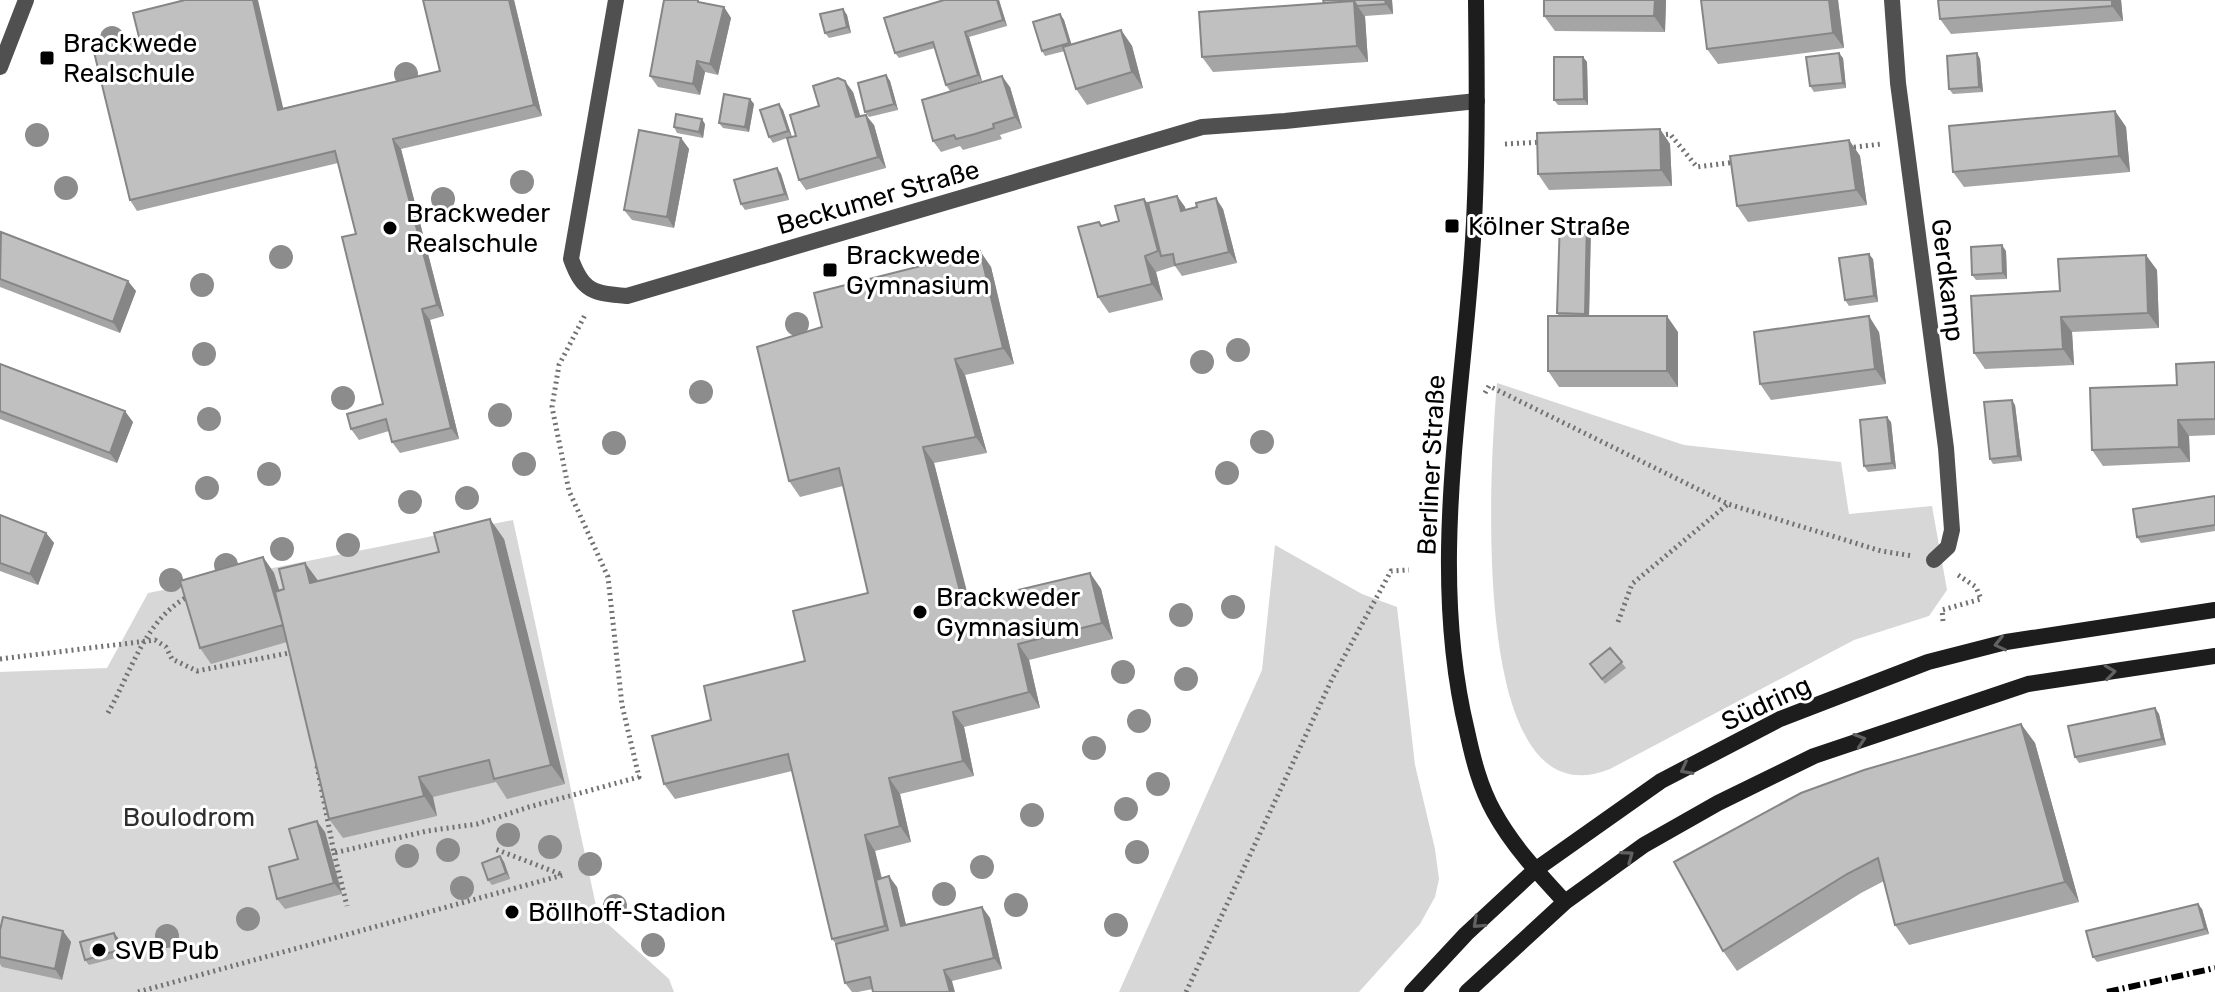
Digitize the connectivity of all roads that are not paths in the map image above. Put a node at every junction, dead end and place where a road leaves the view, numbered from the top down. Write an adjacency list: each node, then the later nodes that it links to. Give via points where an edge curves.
1 (26, 0): 5 (street)
2 (616, 0): 6 (street, Beckumer Straße, via 571,259 578,278 595,294 627,296 1202,127)
3 (1476, 0): 6 (main road, Berliner Straße)
4 (1892, 0): 7 (street, Gerdkamp, via 1946,448 1952,530 1948,547)
5 (0, 67)
6 (1477, 101): 10 (main road, Berliner Straße, via 1472,255 1453,451 1452,639 1460,703 1484,791)
7 (1934, 560)
8 (2215, 610): 10 (main road, Südring, one-way to 10, via 2006,642 1928,662 1780,719 1661,781)
9 (2215, 656): 11 (main road, one-way to 9, via 1644,845 1814,756 2028,684)
10 (1535, 870): 11 (main road, Berliner Straße); 12 (main road, Südring, one-way to 12)
11 (1565, 902): 13 (main road)
12 (1412, 992)
13 (1467, 992)

